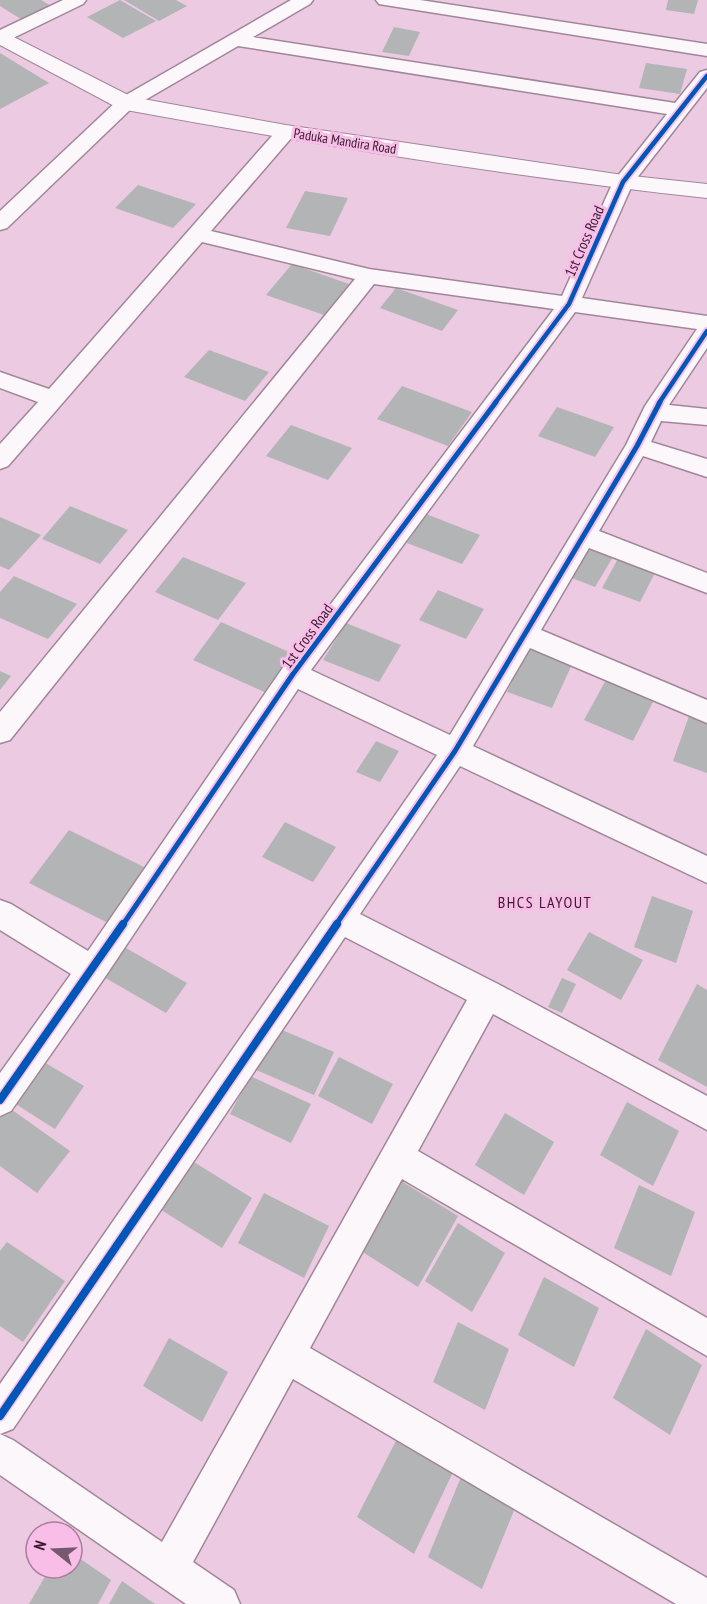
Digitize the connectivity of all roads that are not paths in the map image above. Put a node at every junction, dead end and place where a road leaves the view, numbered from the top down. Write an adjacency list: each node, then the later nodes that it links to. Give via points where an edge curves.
1 (77, 0): 4 (street)
2 (304, 0): 5 (street)
3 (385, 0): 6 (street)
4 (1, 37): 8 (street, Paduka Mandira Road)
5 (234, 40): 8 (street); 9 (street)
6 (707, 50)
7 (704, 83): 9 (street, 1st Cross Road)
8 (126, 103): 10 (street, Paduka Mandira Road); 13 (street)
9 (680, 110): 11 (street, 1st Cross Road)
10 (286, 132): 11 (street, Paduka Mandira Road); 14 (street)
11 (623, 182): 12 (street, Paduka Mandira Road); 16 (street, 1st Cross Road)
12 (707, 191)
13 (0, 222)
14 (198, 234): 15 (street); 20 (street)
15 (369, 276): 16 (street); 31 (street)
16 (569, 304): 17 (street); 29 (street, 1st Cross Road)
17 (707, 323)
18 (707, 331): 21 (street)
19 (0, 380): 20 (street)
20 (54, 399): 24 (street)
21 (653, 412): 22 (street); 23 (street)
22 (707, 417)
23 (637, 446): 25 (street); 26 (street)
24 (0, 459)
25 (707, 468)
26 (582, 535): 27 (street); 28 (street)
27 (707, 583)
28 (524, 634): 30 (street); 32 (street)
29 (293, 674): 32 (street); 36 (street, 1st Cross Road)
30 (707, 712)
31 (0, 732)
32 (455, 751): 33 (street); 35 (street)
33 (707, 870)
34 (0, 914): 36 (street)
35 (340, 919): 37 (street); 43 (street)
36 (92, 970): 38 (street, 1st Cross Road)
37 (487, 994): 39 (street); 40 (street)
38 (0, 1100)
39 (707, 1114)
40 (396, 1157): 41 (street); 42 (street)
41 (707, 1338)
42 (287, 1355): 45 (street); 46 (street)
43 (0, 1416)
44 (0, 1453): 45 (street)
45 (169, 1568): 47 (street)
46 (707, 1600)
47 (220, 1604)

